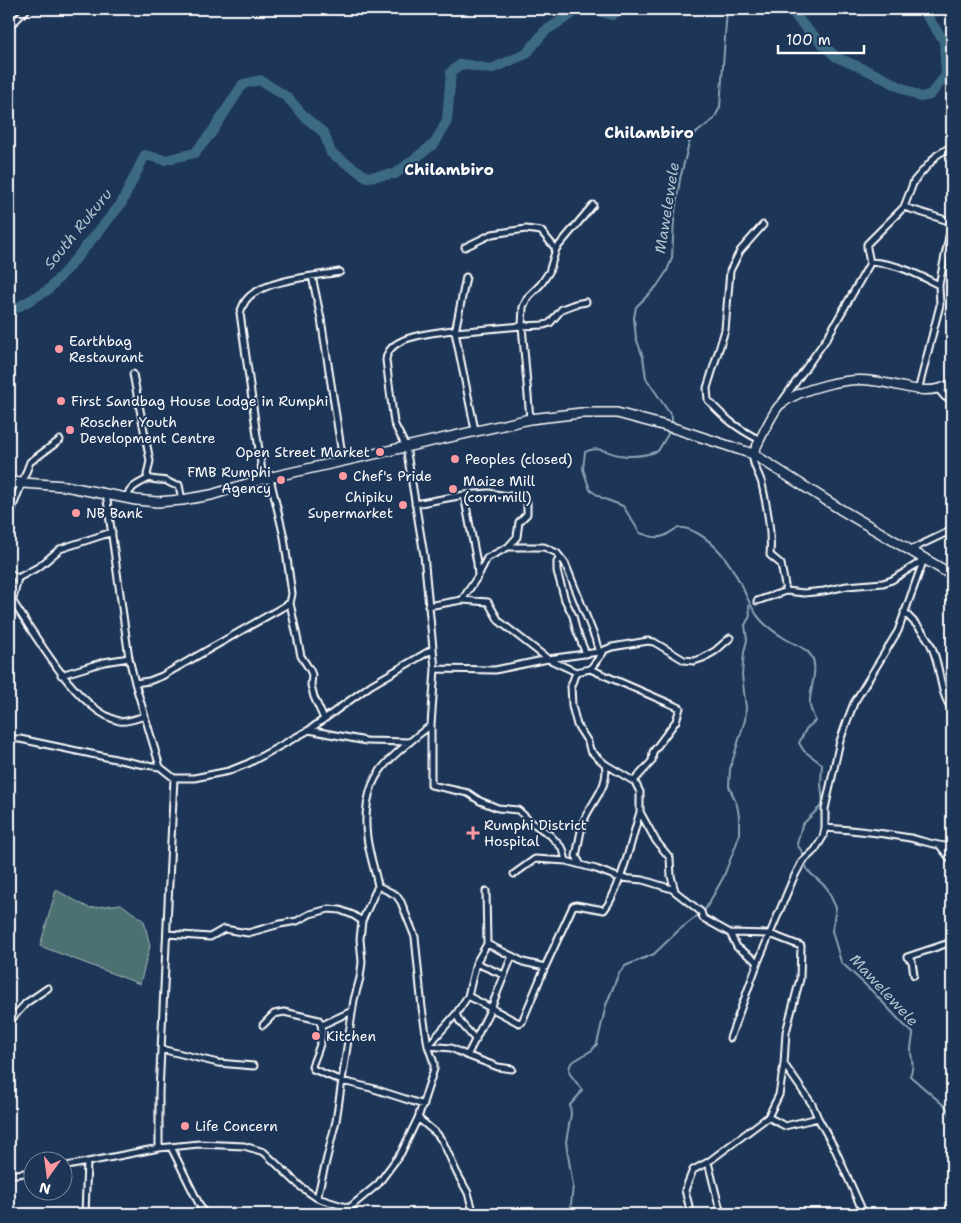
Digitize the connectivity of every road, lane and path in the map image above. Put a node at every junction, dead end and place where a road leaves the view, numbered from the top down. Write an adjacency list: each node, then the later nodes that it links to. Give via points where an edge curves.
1 (27, 9): 2 (street)
2 (9, 25)
3 (952, 146): 5 (street, via 937,155 914,181)
4 (593, 205): 8 (street)
5 (904, 207): 9 (street, via 867,244); 13 (street, via 952,222)
6 (763, 225): 26 (street, via 740,251 730,271 725,330 707,388 708,400 725,418)
7 (465, 247): 8 (street, via 492,234 526,229 541,230)
8 (556, 249): 15 (street, via 549,272 523,307)
9 (870, 262): 13 (street, via 885,262); 22 (street, via 827,338)
10 (340, 272): 11 (street)
11 (312, 276): 29 (street, via 322,319); 31 (street, via 273,284 257,291 247,299 240,312)
12 (466, 276): 16 (street)
13 (939, 285): 20 (street, via 940,304)
14 (586, 302): 15 (street, via 562,309 550,323)
15 (522, 326): 16 (street); 23 (street)
16 (455, 332): 24 (street); 27 (street, via 424,334 395,343 387,353 394,423)
17 (133, 374): 30 (street, via 150,462)
18 (952, 384): 19 (street)
19 (939, 390): 20 (street); 21 (street)
20 (918, 391): 22 (street, via 873,380 855,380 806,391)
21 (952, 400)
22 (780, 405): 26 (street)
23 (530, 419): 24 (main road); 28 (main road, via 580,412 617,414)
24 (474, 430): 27 (main road)
25 (60, 440): 33 (street, via 30,462)
26 (760, 440): 28 (street)
27 (406, 447): 29 (main road); 38 (street)
28 (753, 454): 43 (main road); 50 (street, via 766,505 770,555 781,564)
29 (343, 460): 31 (main road)
30 (149, 478): 36 (street, via 133,486); 37 (street, via 179,485)
31 (266, 478): 37 (main road, via 211,495); 55 (street, via 284,536 292,594)
32 (9, 482): 33 (main road)
33 (22, 482): 34 (main road); 39 (street)
34 (106, 493): 36 (main road); 41 (street)
35 (464, 495): 38 (street); 42 (street, via 489,493 525,498 527,514 519,522 518,537); 48 (street)
36 (126, 498): 37 (main road, via 157,502)
37 (182, 500)
38 (415, 504): 56 (street)
39 (9, 517)
40 (952, 530): 43 (street)
41 (112, 532): 49 (street, via 60,549 40,566); 63 (street)
42 (508, 547): 44 (street, via 544,547); 48 (street, via 487,558)
43 (910, 551): 45 (main road)
44 (561, 558): 61 (street); 62 (street, via 556,572)
45 (923, 560): 47 (main road); 50 (street, via 883,583 804,593); 57 (street)
46 (9, 573): 49 (street)
47 (952, 575)
48 (478, 576): 52 (street)
49 (18, 578): 54 (street)
50 (786, 591): 53 (street)
51 (9, 592): 54 (street)
52 (462, 600): 56 (street); 64 (street, via 488,602 499,620)
53 (757, 601)
54 (13, 602): 58 (street); 68 (street)
55 (290, 603): 69 (street, via 162,676); 72 (street, via 301,656 310,670 314,697)
56 (428, 606): 60 (street)
57 (904, 612): 70 (street, via 923,631 934,651 943,692); 82 (street, via 898,631 854,703 847,721 825,809)
58 (9, 616)
59 (730, 638): 61 (street, via 715,651 694,660 684,660 648,640 612,646)
60 (434, 649): 65 (street); 72 (street, via 371,685)
61 (599, 652): 62 (street); 66 (street, via 603,653)
62 (586, 654): 64 (street)
63 (129, 658): 68 (street); 69 (street)
64 (548, 659): 65 (street, via 495,670); 67 (street)
65 (435, 669): 73 (street)
66 (590, 669): 67 (street); 80 (street, via 680,708 676,721 653,752 652,760)
67 (576, 672): 77 (street, via 572,706 577,725 590,750)
68 (61, 675): 71 (street, via 99,711 113,718 125,722)
69 (135, 683): 71 (street)
70 (952, 709)
71 (145, 716): 78 (street)
72 (324, 719): 74 (street)
73 (431, 725): 76 (street); 85 (street, via 431,785 468,792 498,808 518,810 550,835 563,849)
74 (309, 730): 76 (street, via 366,741); 79 (street, via 229,771 194,778)
75 (9, 739): 78 (street)
76 (410, 742): 90 (street, via 380,770 373,782 365,813)
77 (605, 764): 80 (street); 87 (street, via 604,784 585,819 576,856)
78 (160, 767): 79 (street)
79 (174, 778): 95 (street)
80 (634, 781): 81 (street, via 640,792)
81 (640, 812): 89 (street); 92 (street, via 670,858)
82 (825, 828): 83 (street, via 869,831); 96 (street, via 819,843 802,862)
83 (940, 846): 84 (street); 86 (street)
84 (952, 846)
85 (566, 861): 87 (street); 88 (street, via 535,859)
86 (952, 861)
87 (581, 865): 89 (street)
88 (514, 874)
89 (620, 878): 92 (street, via 654,883); 102 (street, via 604,910 573,906)
90 (378, 886): 93 (street); 115 (street, via 396,895 415,936)
91 (486, 891): 98 (street)
92 (675, 891): 94 (street, via 702,915)
93 (362, 921): 95 (street, via 340,910 329,909 248,933 224,929 210,937); 108 (street, via 361,970)
94 (730, 933): 96 (street); 100 (street, via 737,947)
95 (167, 934): 116 (street)
96 (770, 934): 100 (street); 118 (street, via 801,946 800,979 786,1032)
97 (952, 942): 104 (street, via 907,957 912,961)
98 (487, 944): 99 (street); 101 (street)
99 (512, 956): 102 (street); 103 (street)
100 (758, 962): 113 (street)
101 (476, 964): 103 (street); 106 (street)
102 (545, 968): 107 (street, via 522,1022)
103 (504, 975): 107 (street)
104 (914, 975)
105 (48, 988): 110 (street, via 26,1003)
106 (468, 996): 107 (street); 109 (street)
107 (491, 1008): 114 (street)
108 (352, 1011): 112 (street); 121 (street)
109 (456, 1014): 114 (street); 115 (street)
110 (9, 1022)
111 (263, 1025): 112 (street, via 274,1014 284,1012 319,1020)
112 (322, 1026): 121 (street, via 313,1070)
113 (730, 1038)
114 (476, 1040): 117 (street)
115 (428, 1046): 117 (street, via 451,1048); 122 (street, via 434,1069)
116 (161, 1049): 119 (street, via 218,1063); 126 (street)
117 (466, 1055): 120 (street)
118 (784, 1064): 123 (street, via 779,1095); 125 (street, via 804,1091)
119 (254, 1066)
120 (512, 1069)
121 (342, 1081): 122 (street); 133 (street)
122 (424, 1105): 124 (street)
123 (768, 1117): 125 (street, via 785,1126); 129 (street)
124 (418, 1118): 134 (street, via 401,1152 378,1184); 138 (street, via 443,1142 468,1193)
125 (818, 1118): 141 (street)
126 (158, 1148): 127 (street); 128 (street)
127 (171, 1148): 133 (street, via 199,1144 244,1146 264,1152); 136 (street)
128 (87, 1162): 130 (street); 135 (street)
129 (708, 1162): 139 (street, via 693,1170 685,1190); 140 (street)
130 (72, 1165)
131 (22, 1173): 132 (street)
132 (9, 1175)
133 (317, 1198): 134 (street)
134 (349, 1208): 137 (street)
135 (84, 1214)
136 (204, 1214)
137 (356, 1214)
138 (474, 1214)
139 (690, 1214)
140 (722, 1214)
141 (864, 1214)

